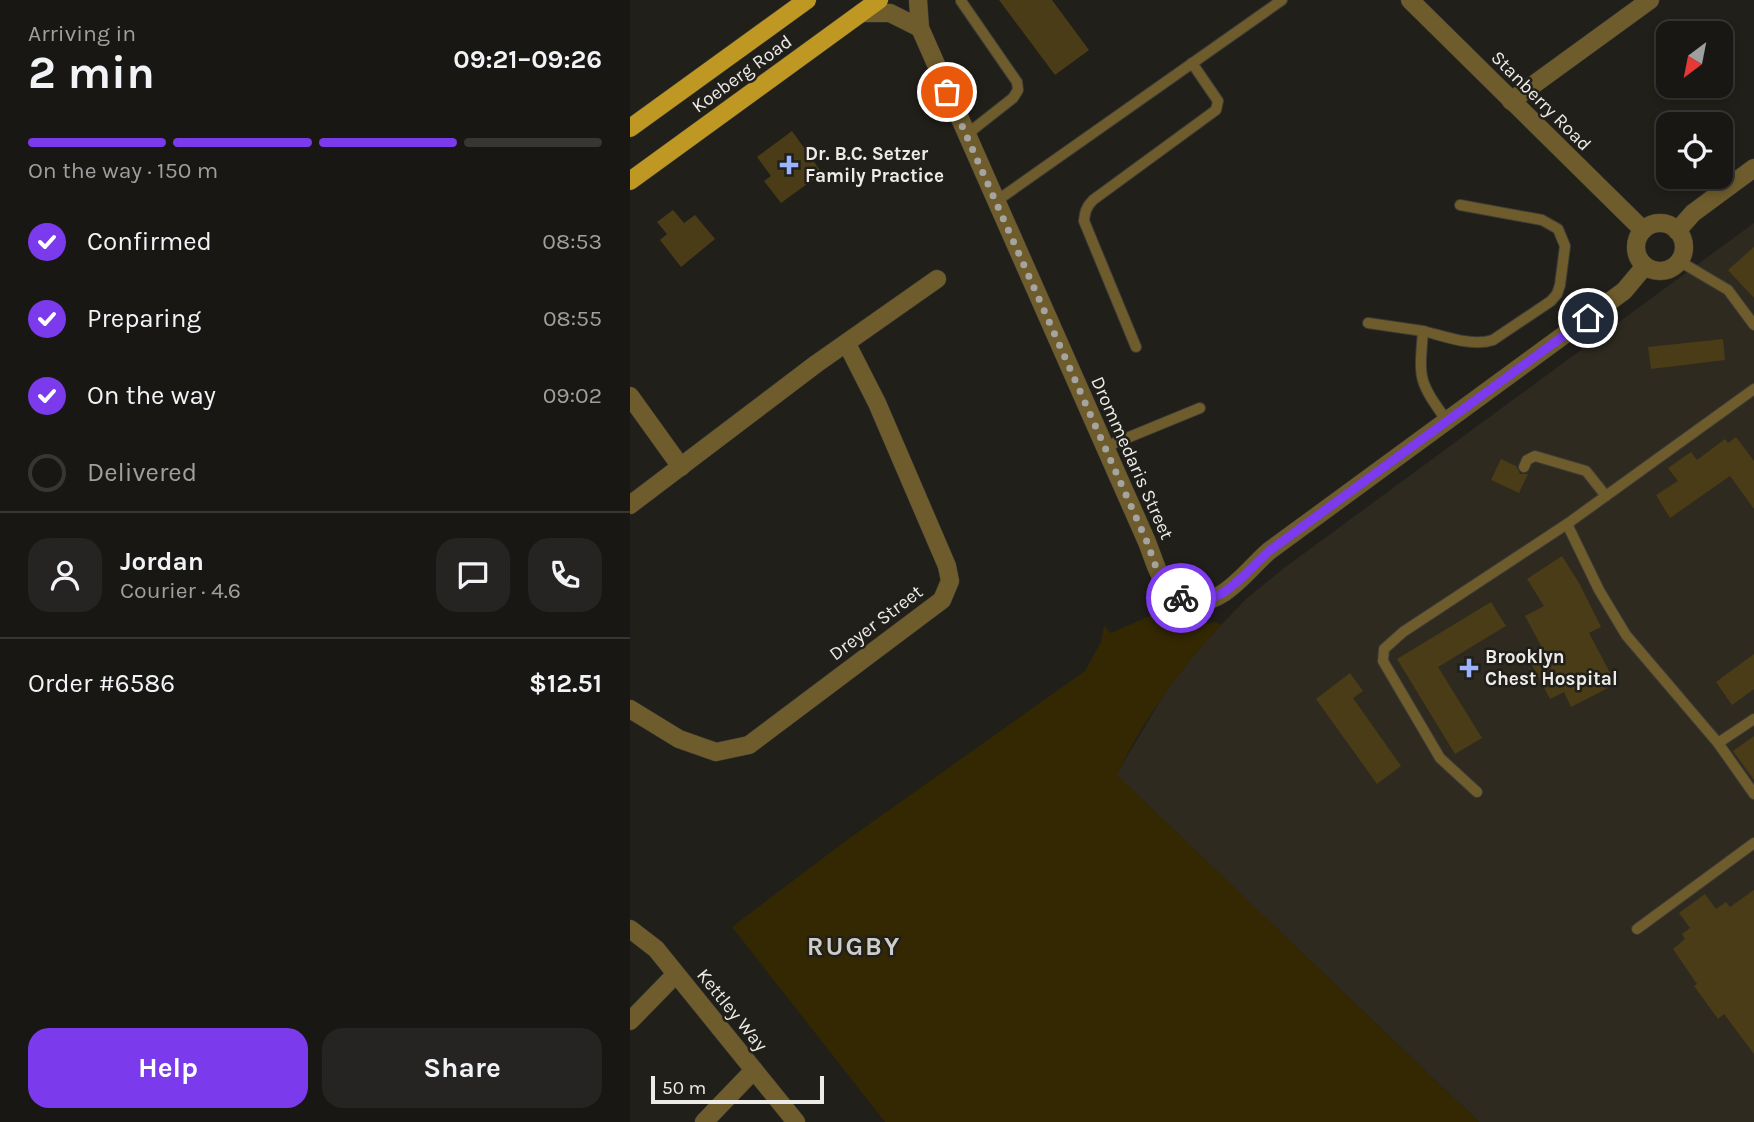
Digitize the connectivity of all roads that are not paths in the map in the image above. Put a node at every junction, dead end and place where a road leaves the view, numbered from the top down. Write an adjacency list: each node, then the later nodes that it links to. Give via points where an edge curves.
1 (807, 0): 12 (main road, Koeberg Road)
2 (879, 0): 8 (main road, Koeberg Road)
3 (918, 0): 9 (street, Drommedaris Street)
4 (1282, 0): 10 (lane)
5 (1410, 0): 11 (street, Stanberry Road)
6 (1650, 0): 11 (street)
7 (961, 1): 13 (lane, via 1018,90)
8 (861, 13): 9 (street, via 890,13); 15 (main road, Koeberg Road)
9 (920, 28): 13 (street, Drommedaris Street)
10 (1192, 64): 16 (lane); 27 (lane, via 1218,101 1216,110 1093,200 1084,212)
11 (1511, 101): 18 (street, Stanberry Road)
12 (630, 128)
13 (966, 135): 16 (street, Drommedaris Street)
14 (1754, 168): 19 (street, via 1693,213)
15 (630, 181)
16 (995, 202): 32 (street, Drommedaris Street)
17 (1460, 205): 25 (lane, via 1542,220 1558,229 1566,246 1560,285 1551,301 1493,341 1475,342)
18 (1643, 230): 19 (street, via 1657,223); 21 (street, via 1636,248)
19 (1678, 231): 20 (street, via 1684,246)
20 (1679, 261): 21 (street, via 1660,271); 24 (lane, via 1728,290)
21 (1645, 266): 31 (street, Drommedaris Street, via 1624,292)
22 (937, 279): 26 (street)
23 (1368, 323): 25 (lane)
24 (1754, 325)
25 (1423, 331): 31 (lane, via 1420,374)
26 (847, 344): 33 (street); 38 (street, Dreyer Street, via 947,566 950,582 942,600 749,744 716,752 679,739)
27 (1136, 347)
28 (1754, 388): 35 (lane)
29 (630, 396): 33 (street)
30 (1200, 408): 32 (lane)
31 (1447, 421): 32 (street, Drommedaris Street, via 1269,551 1225,593 1198,603 1174,595 1160,575)
32 (1105, 447)
33 (681, 467): 36 (street)
34 (1524, 467): 35 (lane, via 1535,456 1586,471)
35 (1606, 496): 37 (lane)
36 (630, 505)
37 (1567, 524): 40 (lane, via 1626,635); 41 (lane, via 1384,649 1383,661 1440,758)
38 (630, 709)
39 (1754, 719): 40 (lane)
40 (1718, 743): 42 (lane)
41 (1477, 792)
42 (1754, 794)
43 (1754, 843): 45 (lane)
44 (630, 929): 46 (street, Kettley Way, via 656,949)
45 (1637, 929)
46 (675, 975): 47 (street); 48 (street, Kettley Way)
47 (630, 1021)
48 (754, 1070): 49 (street); 50 (street, Kettley Way)
49 (704, 1122)
50 (796, 1122)

